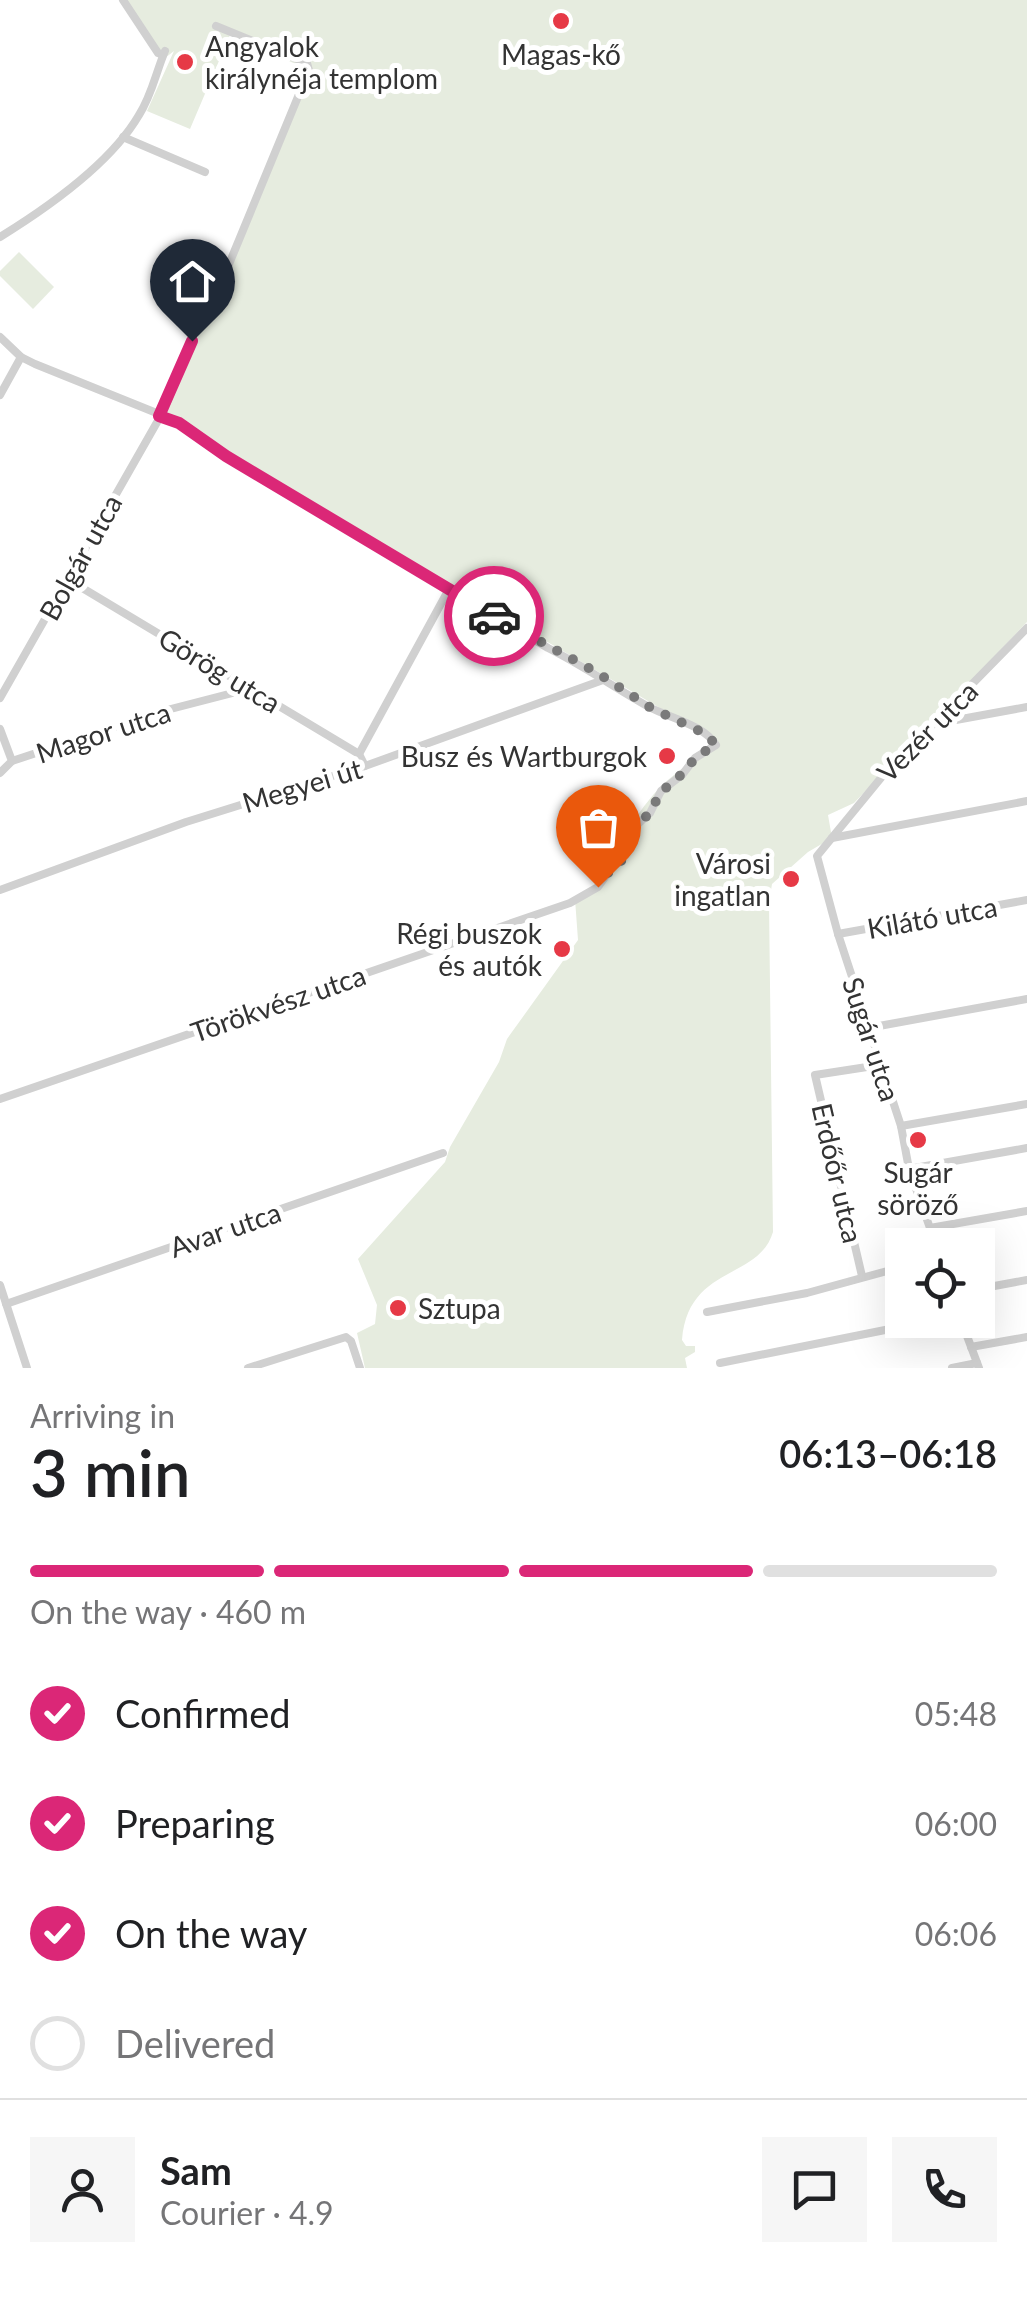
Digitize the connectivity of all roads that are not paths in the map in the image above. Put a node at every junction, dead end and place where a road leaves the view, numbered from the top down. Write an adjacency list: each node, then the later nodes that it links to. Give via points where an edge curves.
1 (123, 0): 3 (street, via 164,53 144,106)
2 (216, 26): 6 (street, via 309,68)
3 (123, 137): 4 (street); 5 (street, via 60,198)
4 (205, 172)
5 (0, 236)
6 (213, 302)
7 (0, 337): 9 (street)
8 (192, 341): 11 (street, Bolgár utca)
9 (21, 357): 10 (street); 11 (street)
10 (0, 395)
11 (159, 416): 12 (street, Bolgár utca); 13 (street)
12 (69, 580): 16 (street, Görög utca); 17 (street, Bolgár utca)
13 (450, 590): 15 (street); 21 (street)
14 (1027, 628): 19 (street, Vezér utca)
15 (603, 680): 23 (street, Megyei út); 33 (street, Törökvész utca, via 716,745 660,793 628,833 622,861 598,887 570,903)
16 (252, 688): 21 (street, Görög utca); 22 (street, Magor utca)
17 (0, 698)
18 (1027, 707): 19 (street)
19 (934, 724): 26 (street, Vezér utca)
20 (0, 729): 22 (street)
21 (359, 754): 23 (street)
22 (12, 761): 24 (street)
23 (364, 766): 27 (street, Megyei út)
24 (0, 773)
25 (1027, 801): 26 (street)
26 (832, 838): 29 (street, Sugár utca, via 816,860)
27 (0, 890)
28 (1027, 900): 29 (street, Kilátó utca)
29 (838, 934): 31 (street, Sugár utca)
30 (1027, 998): 31 (street)
31 (868, 1028): 32 (street, Sugár utca)
32 (880, 1065): 35 (street, Sugár utca); 42 (street, Erdőőr utca, via 815,1074)
33 (0, 1099)
34 (1027, 1104): 35 (street)
35 (901, 1126): 38 (street, Sugár utca)
36 (1027, 1148): 38 (street)
37 (443, 1153): 46 (street, Avar utca)
38 (909, 1169): 40 (street, Sugár utca)
39 (1027, 1211): 40 (street)
40 (930, 1228)
41 (885, 1271): 42 (street)
42 (862, 1276): 47 (street)
43 (1027, 1280): 45 (street)
44 (0, 1285): 46 (street)
45 (995, 1286)
46 (6, 1304): 54 (street)
47 (707, 1312)
48 (885, 1330): 52 (street)
49 (1027, 1337): 51 (street)
50 (968, 1338): 51 (street)
51 (971, 1347): 53 (street)
52 (720, 1363)
53 (978, 1365): 57 (street)
54 (27, 1368)
55 (248, 1368): 56 (street, via 343,1338 352,1341)
56 (360, 1368)
57 (952, 1368)

